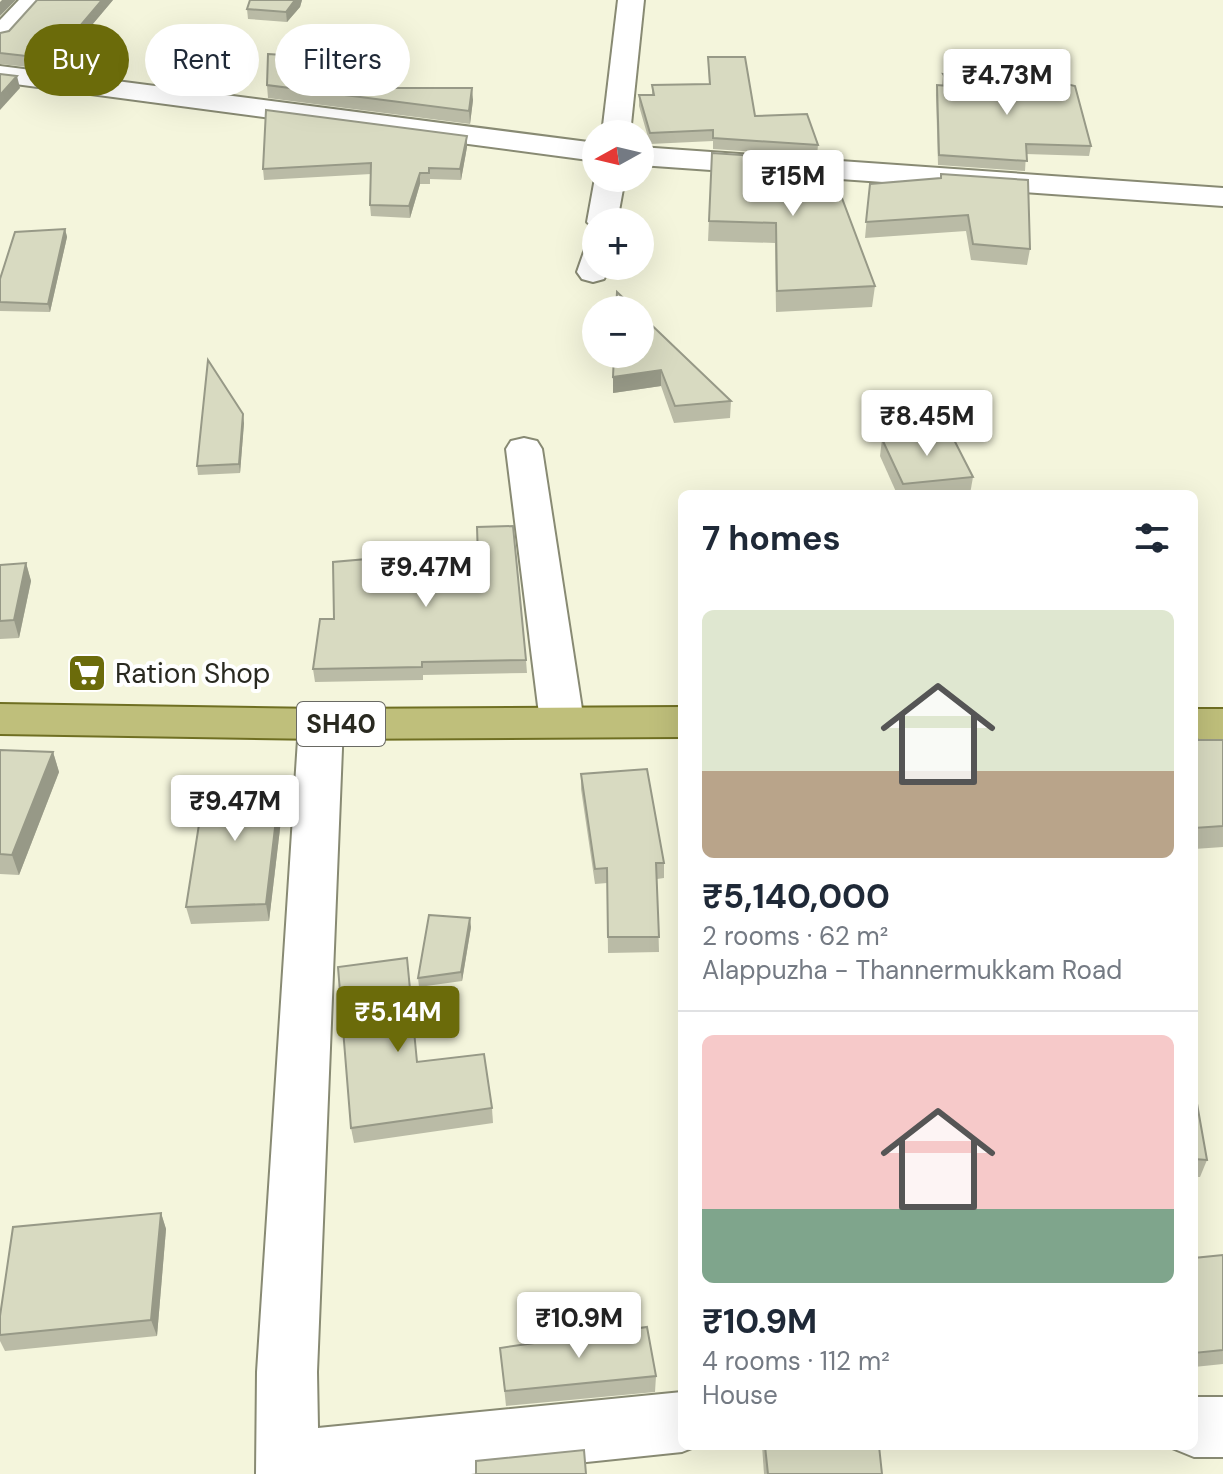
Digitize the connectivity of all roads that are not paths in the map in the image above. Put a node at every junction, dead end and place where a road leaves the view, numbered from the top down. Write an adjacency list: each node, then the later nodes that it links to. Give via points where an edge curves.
1 (33, 0): 3 (street)
2 (631, 0): 5 (street)
3 (0, 35)
4 (0, 74): 6 (street)
5 (618, 120)
6 (582, 150)
7 (654, 157): 8 (street)
8 (1223, 197)
9 (524, 449): 11 (street)
10 (0, 719): 13 (main road, SH40)
11 (562, 722): 12 (main road, SH40); 13 (main road, SH40)
12 (678, 722)
13 (321, 724): 19 (street, via 287,1372)
14 (1198, 724): 15 (main road)
15 (1223, 724)
16 (678, 1422): 19 (street)
17 (1198, 1427): 18 (street)
18 (1223, 1427)
19 (288, 1468)

